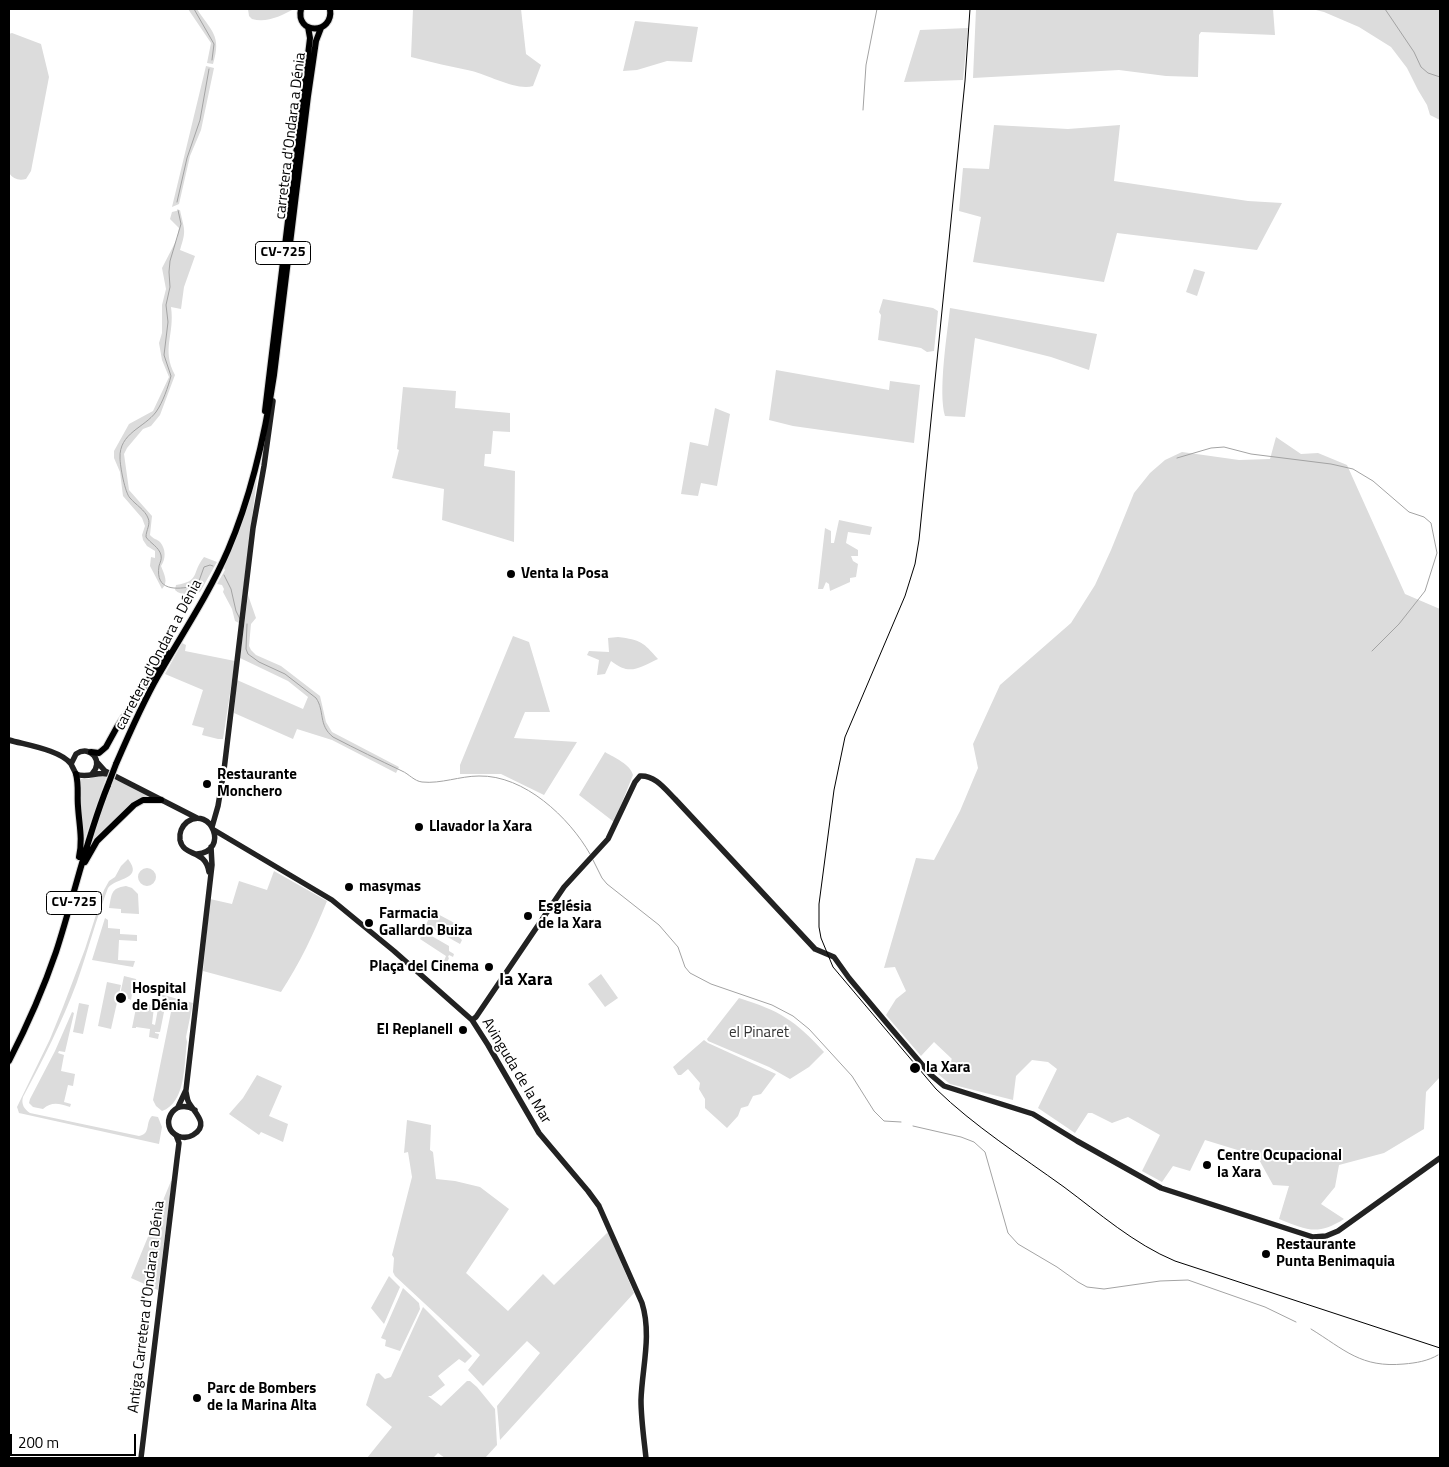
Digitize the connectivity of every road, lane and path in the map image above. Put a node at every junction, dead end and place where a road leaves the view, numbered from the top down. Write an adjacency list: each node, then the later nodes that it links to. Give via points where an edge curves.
1 (301, 9): 3 (main road, CV-725, via 300,18)
2 (330, 9): 4 (main road, CV-725, via 330,18)
3 (308, 27): 4 (main road); 6 (main road, carretera d'Ondara a Dénia / CV-725, via 310,38)
4 (321, 28): 5 (main road, carretera d'Ondara a Dénia / CV-725, via 308,96)
5 (274, 375): 6 (main road, carretera d'Ondara a Dénia / CV-725); 19 (main road)
6 (258, 457): 7 (main road, carretera d'Ondara a Dénia / CV-725, via 235,534)
7 (205, 596): 9 (main road, CV-725, via 199,600 106,747 99,753); 28 (main road, carretera d'Ondara a Dénia / CV-725, bridge, via 146,699 116,764 86,846)
8 (9, 740): 10 (main road)
9 (91, 752): 11 (main road, via 83,750); 12 (main road)
10 (56, 754): 11 (main road); 13 (main road)
11 (76, 754): 13 (main road)
12 (97, 762): 15 (main road); 16 (main road)
13 (72, 764): 14 (main road)
14 (76, 774): 15 (main road); 28 (main road, CV-725, via 81,849)
15 (92, 774): 16 (main road, via 101,772)
16 (117, 777): 17 (main road)
17 (161, 800): 18 (main road); 30 (main road, CV-725, via 143,800 134,805 90,851 48,984)
18 (181, 811): 20 (main road); 22 (main road)
19 (217, 813): 21 (main road); 23 (main road)
20 (198, 819): 21 (main road); 22 (main road)
21 (205, 820): 23 (main road)
22 (184, 825): 26 (main road, via 180,834 182,844)
23 (213, 828): 24 (main road, Avinguda de la Mar); 25 (main road)
24 (230, 839): 25 (main road, via 220,838); 29 (main road, Avinguda de la Mar, via 332,900)
25 (213, 844): 26 (main road, via 205,852); 27 (main road)
26 (197, 854): 27 (main road, via 207,862)
27 (211, 879): 32 (main road)
28 (48, 973): 30 (main road, carretera d'Ondara a Dénia / CV-725)
29 (472, 1020): 37 (main road, via 570,876 611,835 631,787 640,776 651,778 666,790 815,948 834,957 931,1075 948,1088 1033,1114 1161,1188 1313,1237 1338,1231); 40 (main road, Avinguda de la Mar, via 539,1133 594,1198 644,1309 646,1338 641,1406)
30 (21, 1038): 31 (main road, carretera d'Ondara a Dénia / CV-725)
31 (9, 1061)
32 (186, 1090): 33 (main road); 34 (main road, via 189,1103)
33 (178, 1107): 34 (main road, via 188,1106); 35 (main road, via 168,1121)
34 (195, 1110): 36 (main road, via 200,1116 200,1125)
35 (176, 1135): 36 (main road); 38 (main road, Antiga Carretera d'Ondara a Dénia)
36 (190, 1137): 38 (main road, Antiga Carretera d'Ondara a Dénia)
37 (1440, 1158)
38 (177, 1159): 39 (main road, Antiga Carretera d'Ondara a Dénia)
39 (141, 1458)
40 (646, 1458)

